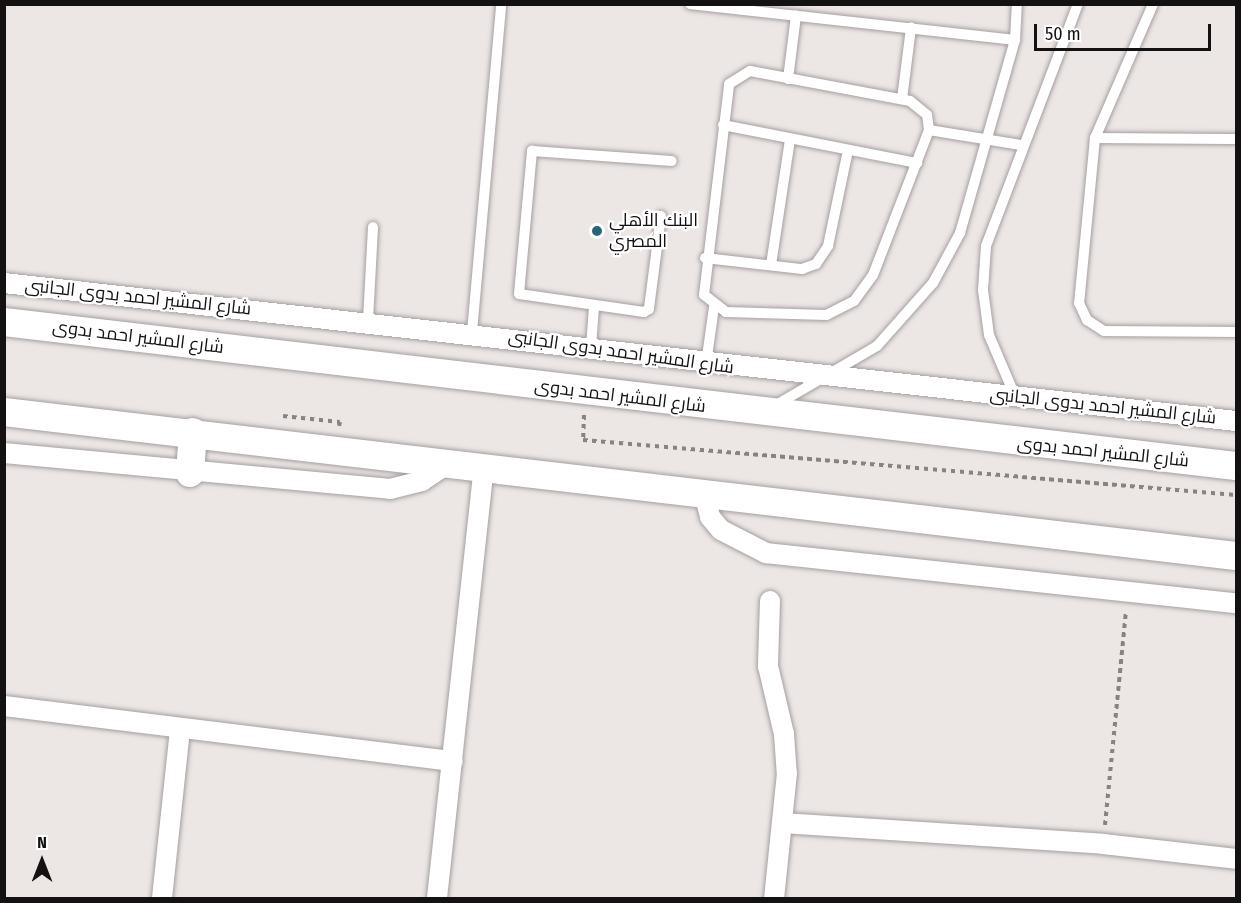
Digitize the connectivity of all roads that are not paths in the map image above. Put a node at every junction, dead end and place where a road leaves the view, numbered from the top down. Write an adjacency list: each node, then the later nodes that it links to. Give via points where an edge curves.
1 (501, 4): 31 (lane)
2 (690, 4): 6 (lane)
3 (1017, 4): 8 (lane)
4 (1078, 4): 17 (lane)
5 (1153, 4): 13 (lane)
6 (796, 16): 7 (lane); 9 (lane)
7 (911, 28): 8 (lane); 10 (lane)
8 (1015, 40): 16 (lane)
9 (788, 78): 10 (lane); 11 (lane, via 738,75 729,84)
10 (902, 99): 12 (lane, via 923,108)
11 (723, 125): 14 (lane); 23 (lane)
12 (929, 130): 16 (lane); 20 (lane)
13 (1095, 138): 15 (lane); 30 (lane, via 1079,303 1087,320 1104,330)
14 (790, 139): 18 (lane); 24 (lane)
15 (1236, 139)
16 (987, 140): 17 (lane); 34 (lane, via 960,233 933,283 884,340)
17 (1021, 145): 35 (lane, via 992,224 983,290 995,356)
18 (848, 150): 20 (lane); 24 (lane, via 825,254 809,268)
19 (672, 161): 26 (lane, via 532,151 519,294)
20 (916, 163): 27 (lane, via 873,275 854,301 810,317)
21 (661, 216): 26 (lane, via 649,309 636,313)
22 (373, 227): 28 (lane)
23 (705, 258): 24 (lane); 27 (lane, via 702,288)
24 (771, 265)
25 (4, 283): 28 (street, شارع المشير احمد بدوى الجانبى)
26 (594, 307): 32 (lane)
27 (714, 307): 33 (lane)
28 (368, 320): 31 (street, شارع المشير احمد بدوى الجانبى)
29 (4, 322): 37 (street, شارع المشير احمد بدوى)
30 (1236, 332)
31 (472, 333): 32 (street, شارع المشير احمد بدوى الجانبى)
32 (591, 347): 33 (street, شارع المشير احمد بدوى الجانبى)
33 (706, 364): 34 (street, شارع المشير احمد بدوى الجانبى)
34 (830, 377): 35 (street, شارع المشير احمد بدوى الجانبى); 37 (lane)
35 (1015, 396): 38 (street, شارع المشير احمد بدوى الجانبى)
36 (4, 412): 39 (street)
37 (759, 414): 43 (street, شارع المشير احمد بدوى)
38 (1236, 421)
39 (194, 432): 41 (street); 44 (street)
40 (4, 453): 44 (street)
41 (450, 462): 42 (street); 44 (street, via 422,481 390,489)
42 (484, 466): 45 (street); 51 (street)
43 (1236, 466)
44 (190, 473)
45 (704, 494): 46 (street); 48 (street, via 710,517 721,530 766,553)
46 (1236, 556)
47 (770, 601): 52 (street, via 769,679 786,754)
48 (1236, 603)
49 (4, 706): 50 (street)
50 (180, 730): 51 (street); 54 (street)
51 (453, 761): 55 (street)
52 (782, 823): 53 (street, via 1103,844); 56 (street)
53 (1236, 859)
54 (162, 898)
55 (437, 898)
56 (774, 898)

